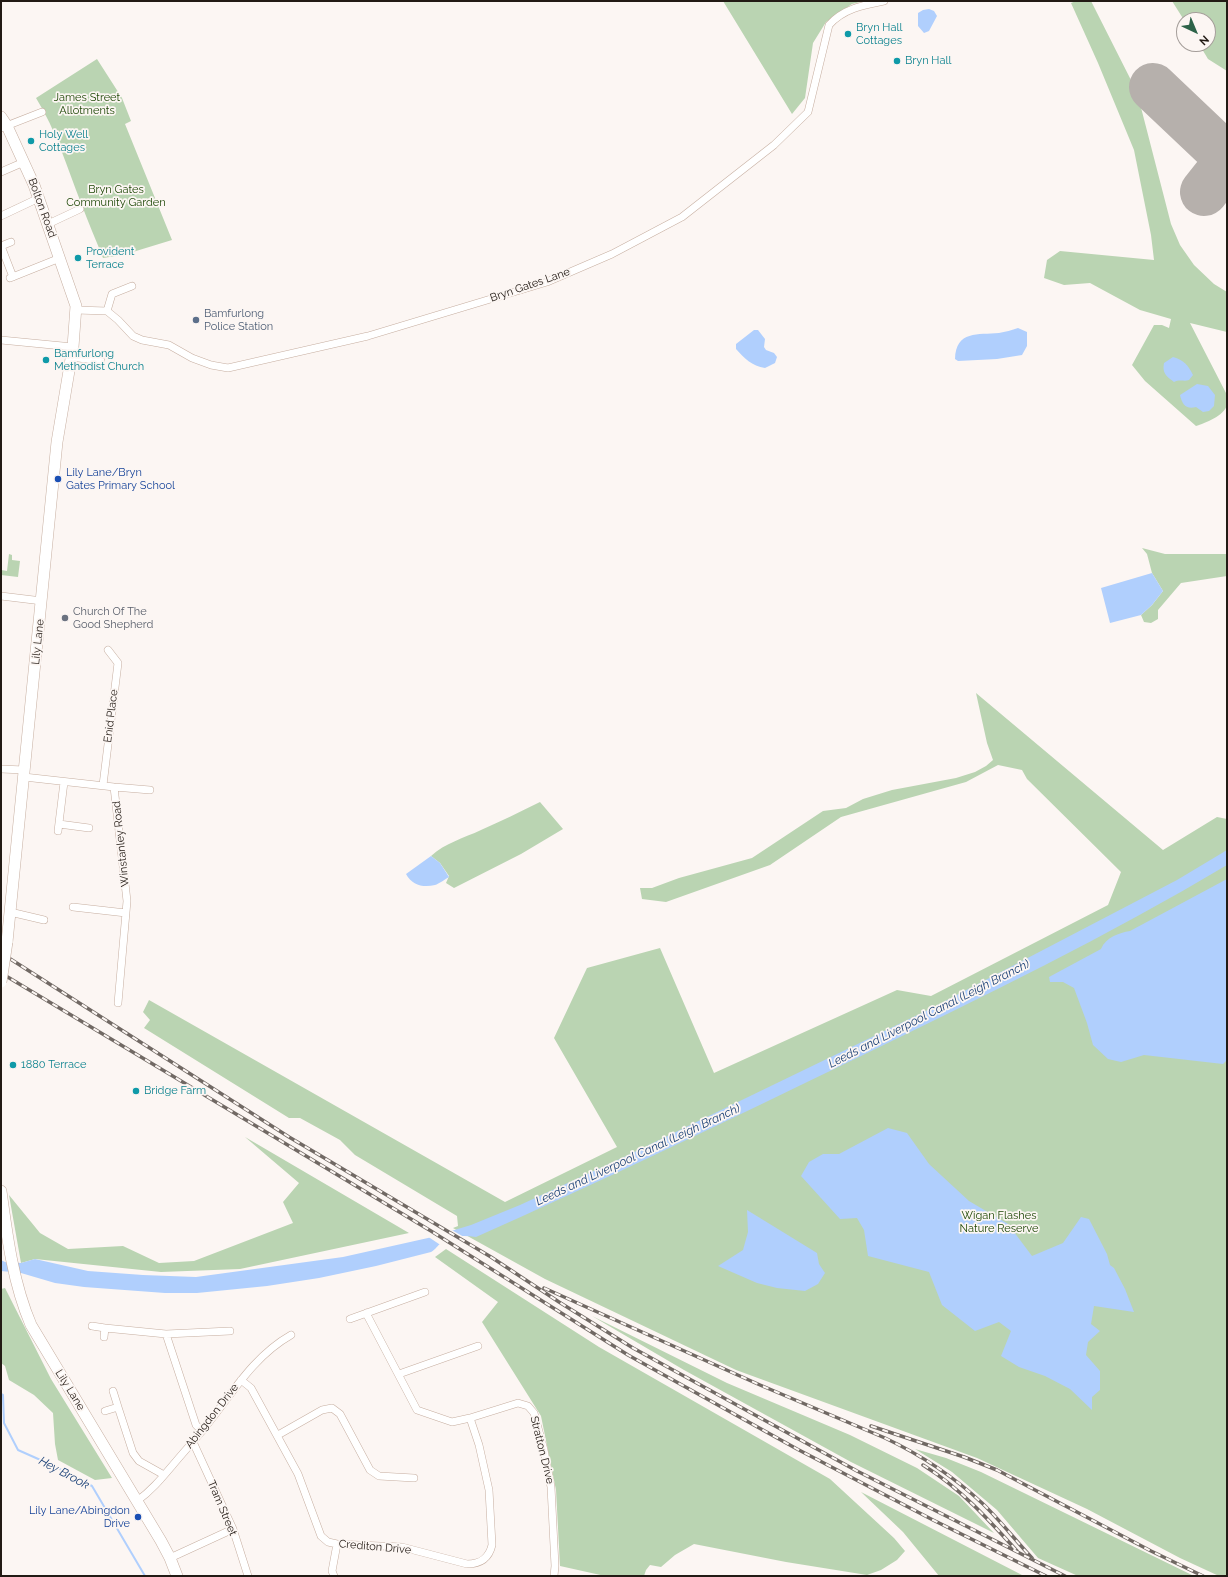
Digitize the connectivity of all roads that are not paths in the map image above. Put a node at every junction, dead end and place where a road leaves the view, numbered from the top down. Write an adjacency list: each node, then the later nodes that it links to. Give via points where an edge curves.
1 (884, 1): 15 (street, Bryn Gates Lane, via 859,6 836,18 830,26 808,112 774,145 682,217 612,254 547,282 368,336 228,368 192,358 169,345 133,336)
2 (42, 112): 3 (street)
3 (3, 124): 4 (main road, Bolton Road)
4 (24, 162): 5 (street); 6 (main road, Bolton Road)
5 (1, 172)
6 (39, 198): 8 (street); 9 (main road, Bolton Road)
7 (80, 209): 9 (street)
8 (1, 216)
9 (48, 224): 12 (main road, Bolton Road)
10 (11, 242): 11 (street)
11 (1, 246): 12 (street, via 11,277)
12 (60, 258): 14 (main road, Bolton Road)
13 (132, 286): 15 (street, via 112,294)
14 (76, 306): 15 (street); 17 (main road, Lily Lane)
15 (107, 311)
16 (1, 340): 17 (street)
17 (72, 352): 18 (street); 20 (main road, Lily Lane, via 58,442)
18 (101, 361)
19 (1, 596): 20 (street)
20 (42, 601): 23 (main road, Lily Lane)
21 (108, 650): 25 (street, Enid Place, via 118,663)
22 (1, 769): 23 (street, Winstanley Road)
23 (24, 774): 24 (street, Winstanley Road); 30 (main road, Lily Lane)
24 (64, 782): 25 (street, Winstanley Road); 28 (street, via 58,828)
25 (103, 785): 26 (street, Winstanley Road)
26 (114, 787): 27 (street); 31 (street, Winstanley Road, via 127,900)
27 (150, 790)
28 (90, 828)
29 (73, 907): 31 (street)
30 (10, 912): 32 (street); 33 (main road, Lily Lane, bridge)
31 (126, 913): 34 (street, Winstanley Road, via 115,993)
32 (44, 920)
33 (1, 982)
34 (118, 1003)
35 (1, 1191): 57 (main road, Lily Lane, via 17,1283 25,1311 40,1341)
36 (425, 1292): 37 (street)
37 (366, 1313): 38 (street); 46 (street, Stratton Drive)
38 (350, 1319)
39 (92, 1326): 40 (street)
40 (105, 1328): 42 (street); 44 (street)
41 (230, 1331): 42 (street)
42 (166, 1334): 52 (street, via 196,1425)
43 (291, 1335): 47 (street, Abingdon Drive, via 256,1363)
44 (104, 1337)
45 (478, 1346): 46 (street)
46 (399, 1374): 51 (street, Stratton Drive, via 418,1410 452,1422)
47 (240, 1380): 52 (street, Abingdon Drive); 53 (street, Crediton Drive, via 251,1388)
48 (113, 1391): 49 (street)
49 (118, 1407): 50 (street); 55 (street, via 138,1461)
50 (105, 1411)
51 (470, 1418): 59 (street, Crediton Drive, via 489,1490 492,1545 490,1553 483,1561 467,1564 402,1547); 64 (street, Stratton Drive, via 518,1403 528,1406 534,1413 551,1487)
52 (202, 1431): 54 (street, Abingdon Drive)
53 (278, 1435): 56 (street, via 322,1410 332,1408 340,1414 370,1470 379,1476); 59 (street, Crediton Drive, via 298,1474 321,1536 328,1542)
54 (192, 1442): 55 (street, Abingdon Drive); 58 (street, Tram Street)
55 (164, 1475): 57 (street, Abingdon Drive)
56 (414, 1478)
57 (137, 1501): 60 (main road, Lily Lane)
58 (233, 1530): 60 (street); 62 (street, Tram Street)
59 (337, 1544): 63 (street, via 332,1570)
60 (170, 1558): 61 (main road, Lily Lane)
61 (177, 1576)
62 (248, 1576)
63 (334, 1576)
64 (554, 1576)

